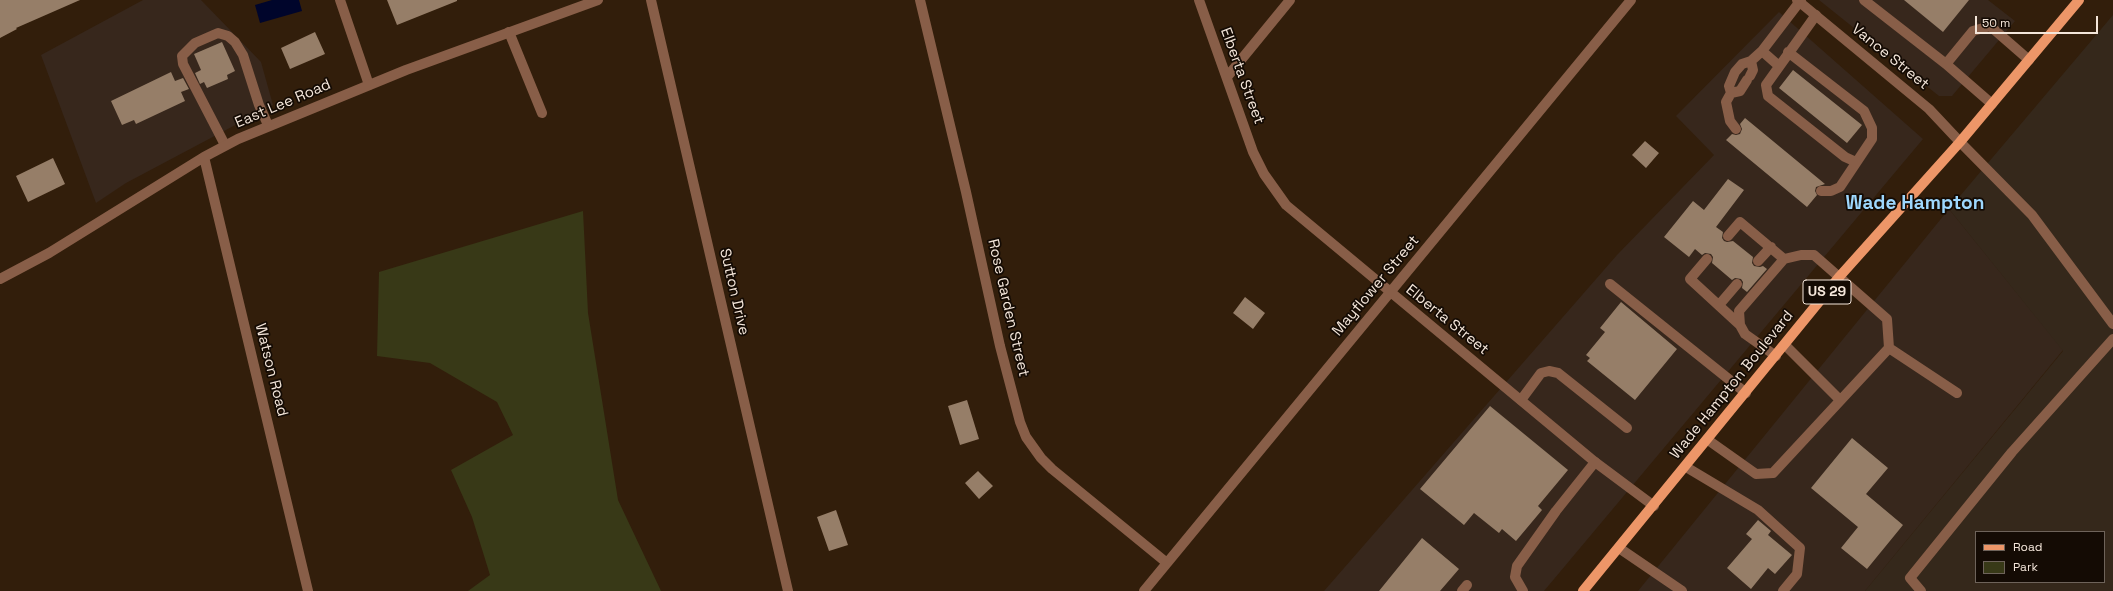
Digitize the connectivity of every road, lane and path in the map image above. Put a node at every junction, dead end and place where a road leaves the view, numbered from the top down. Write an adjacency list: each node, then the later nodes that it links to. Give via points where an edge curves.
1 (340, 0): 20 (street)
2 (598, 0): 12 (street, East Lee Road)
3 (651, 0): 60 (street, Sutton Drive)
4 (920, 0): 58 (street, Rose Garden Street, via 1000,346 1026,437 1052,469)
5 (1198, 0): 19 (street, Elberta Street)
6 (1290, 0): 19 (street)
7 (1631, 0): 40 (street, Mayflower Street)
8 (1799, 0): 11 (street, Vance Street); 13 (street)
9 (1864, 0): 17 (street)
10 (2079, 0): 15 (main road, Wade Hampton Boulevard / US 29)
11 (1816, 15): 14 (street); 26 (street, Vance Street, via 1930,109)
12 (509, 32): 20 (street, East Lee Road); 23 (street)
13 (1762, 51): 16 (street); 18 (street)
14 (1788, 52): 18 (street); 29 (street, via 1864,111 1872,128 1872,139)
15 (2029, 60): 17 (street, via 1990,26 1973,31); 22 (main road, Wade Hampton Boulevard / US 29)
16 (1751, 61): 21 (street, via 1753,70 1740,90); 21 (street, via 1742,64 1735,72 1729,86)
17 (1946, 64): 22 (street)
18 (1779, 66): 29 (street, via 1766,85 1768,96 1845,157)
19 (1227, 77): 40 (street, Elberta Street, via 1253,152 1274,191 1299,218)
20 (369, 85): 24 (street, East Lee Road)
21 (1731, 94): 25 (street, via 1726,102 1730,121)
22 (1992, 104): 26 (main road, Wade Hampton Boulevard / US 29)
23 (542, 113)
24 (268, 125): 27 (street, East Lee Road); 27 (street, via 243,55 235,42 228,36 218,33 195,43 182,56 183,64)
25 (1736, 129)
26 (1960, 142): 36 (main road, Wade Hampton Boulevard / US 29); 42 (street, Vance Street, via 2032,215)
27 (225, 145): 28 (street, East Lee Road)
28 (204, 157): 37 (street, East Lee Road, via 50,253); 59 (street, Watson Road)
29 (1856, 162): 30 (street, via 1840,187 1832,191)
30 (1821, 191)
31 (1728, 236): 32 (street, via 1740,222)
32 (1770, 247): 34 (street); 35 (street)
33 (1707, 259): 41 (street, via 1690,279)
34 (1784, 259): 36 (street, via 1814,255); 43 (street, via 1739,312)
35 (1758, 261)
36 (1840, 276): 45 (main road, Wade Hampton Boulevard / US 29); 46 (street, via 1887,319)
37 (0, 279)
38 (1610, 284): 48 (street)
39 (1737, 284): 41 (street)
40 (1390, 293): 50 (street, Elberta Street); 58 (street, Mayflower Street)
41 (1719, 305): 43 (street)
42 (2113, 324)
43 (1740, 325): 47 (street, via 1745,334)
44 (2113, 339): 66 (street, via 2012,452 1910,578)
45 (1785, 345): 47 (main road, Wade Hampton Boulevard / US 29); 51 (street)
46 (1889, 348): 49 (street); 51 (street)
47 (1776, 356): 48 (main road, Wade Hampton Boulevard / US 29)
48 (1746, 393): 53 (main road, Wade Hampton Boulevard / US 29)
49 (1957, 393)
50 (1521, 400): 52 (street, via 1541,373 1558,373); 54 (street, Elberta Street)
51 (1840, 400): 53 (street, via 1773,473 1756,474)
52 (1627, 428)
53 (1708, 440): 55 (main road, Wade Hampton Boulevard / US 29)
54 (1595, 462): 56 (street, Elberta Street); 62 (street, via 1517,566 1515,577)
55 (1686, 467): 56 (main road, Wade Hampton Boulevard / US 29); 65 (street, via 1758,510 1800,548 1797,574)
56 (1654, 506): 57 (main road, Wade Hampton Boulevard / US 29)
57 (1619, 548): 63 (main road, Wade Hampton Boulevard / US 29); 64 (street)
58 (1167, 563): 61 (street, Mayflower Street)
59 (308, 591)
60 (788, 591)
61 (1144, 591)
62 (1523, 591)
63 (1583, 591)
64 (1682, 591)
65 (1783, 591)
66 (1921, 591)

